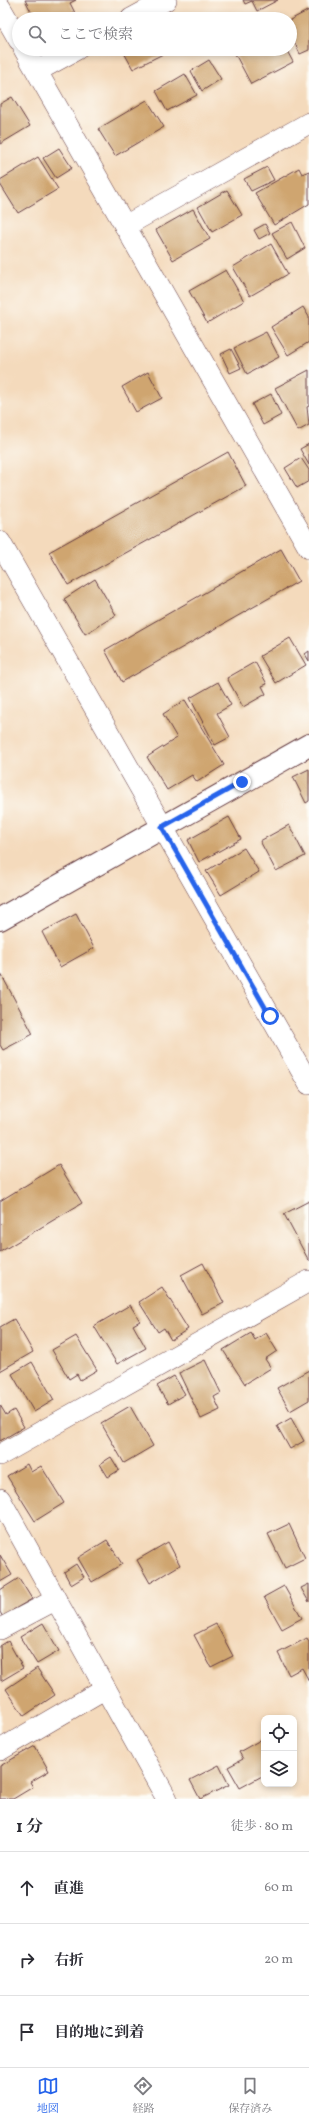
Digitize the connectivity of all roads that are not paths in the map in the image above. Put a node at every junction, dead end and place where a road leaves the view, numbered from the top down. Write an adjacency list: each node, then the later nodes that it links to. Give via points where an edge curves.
1 (166, 0): 3 (street)
2 (0, 7): 4 (street)
3 (144, 12)
4 (12, 28)
5 (28, 56): 7 (street)
6 (64, 56): 7 (street)
7 (37, 71): 9 (street)
8 (309, 123): 9 (street)
9 (125, 226): 11 (street)
10 (0, 542): 13 (street)
11 (309, 548)
12 (309, 744): 13 (street)
13 (162, 827): 14 (street); 15 (street)
14 (0, 919)
15 (309, 1084)
16 (309, 1281): 17 (street)
17 (0, 1455)
18 (3, 1513): 19 (street)
19 (55, 1600): 20 (street); 21 (street)
20 (0, 1629)
21 (104, 1689): 22 (street); 23 (street)
22 (0, 1750)
23 (167, 1799)

